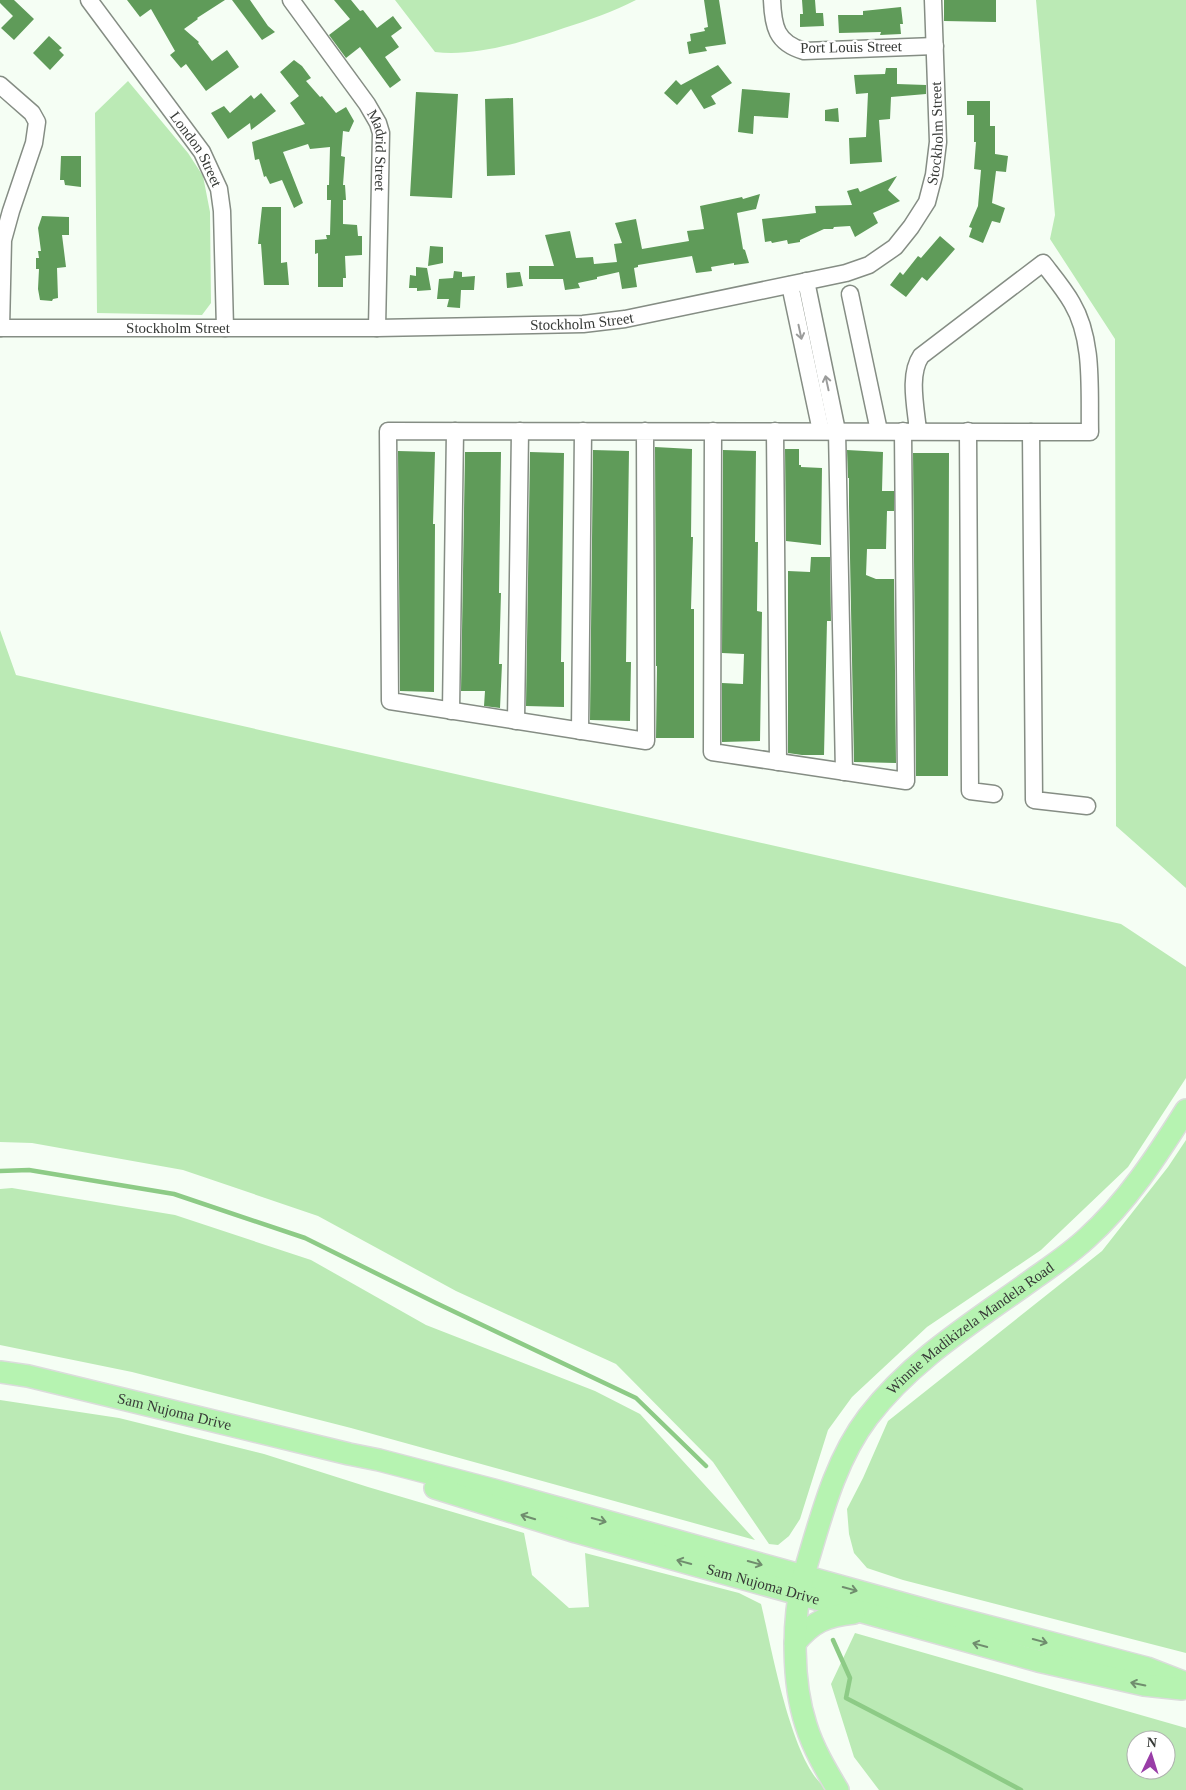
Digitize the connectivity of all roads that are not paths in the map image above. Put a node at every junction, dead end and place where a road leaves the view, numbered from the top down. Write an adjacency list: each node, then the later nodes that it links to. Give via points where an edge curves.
1 (89, 0): 11 (street, London Street, via 210,167 222,211)
2 (290, 0): 12 (street, Madrid Street, via 368,104 381,133)
3 (772, 0): 5 (street, Port Louis Street, via 774,26 778,35 793,48 804,51)
4 (933, 0): 5 (street, Stockholm Street)
5 (935, 46): 7 (street, Stockholm Street, via 938,142 934,175 926,202 895,247 870,265)
6 (0, 84): 10 (street, via 32,113 37,122 34,143 3,240)
7 (806, 281): 8 (street, Stockholm Street); 19 (street, one-way to 7)
8 (790, 285): 12 (street, Stockholm Street, via 625,319 583,324); 19 (street, one-way to 19)
9 (850, 294): 20 (street)
10 (0, 328): 11 (street, Stockholm Street)
11 (225, 328): 12 (street, Stockholm Street)
12 (378, 328)
13 (455, 431): 14 (street); 24 (street); 24 (street, via 388,431 390,701)
14 (520, 431): 15 (street); 25 (street)
15 (583, 431): 16 (street); 26 (street)
16 (645, 431): 17 (street); 26 (street, via 646,741)
17 (713, 431): 18 (street); 27 (street, via 712,752)
18 (775, 431): 19 (street); 27 (street)
19 (829, 431): 20 (street); 28 (street)
20 (879, 431): 21 (street)
21 (910, 431): 22 (street); 23 (street, via 914,374 921,356 1043,263 1073,304 1083,332 1088,352 1090,432); 28 (street, via 906,781)
22 (968, 431): 23 (street); 29 (street, via 970,791)
23 (1031, 432): 30 (street, via 1034,800)
24 (451, 711): 25 (street)
25 (516, 721): 26 (street)
26 (580, 731)
27 (778, 762): 28 (street)
28 (844, 772)
29 (994, 794)
30 (1087, 806)
31 (1186, 1110): 33 (main road, Winnie Madikizela Mandela Road, via 1145,1173 1087,1238 916,1366 868,1417 841,1459)
32 (0, 1372): 33 (main road, Sam Nujoma Drive, via 37,1378 494,1490)
33 (801, 1585): 34 (main road, Sam Nujoma Drive); 35 (main road, Winnie Madikizela Mandela Road); 36 (main road, Sam Nujoma Drive, one-way to 36, via 1147,1668)
34 (859, 1613): 35 (main road, via 832,1616 817,1622); 37 (main road, Sam Nujoma Drive, one-way to 34, via 1144,1686 1048,1664)
35 (795, 1643): 38 (main road, Winnie Madikizela Mandela Road, via 799,1701 806,1726)
36 (1186, 1683)
37 (1186, 1689)
38 (838, 1790)

